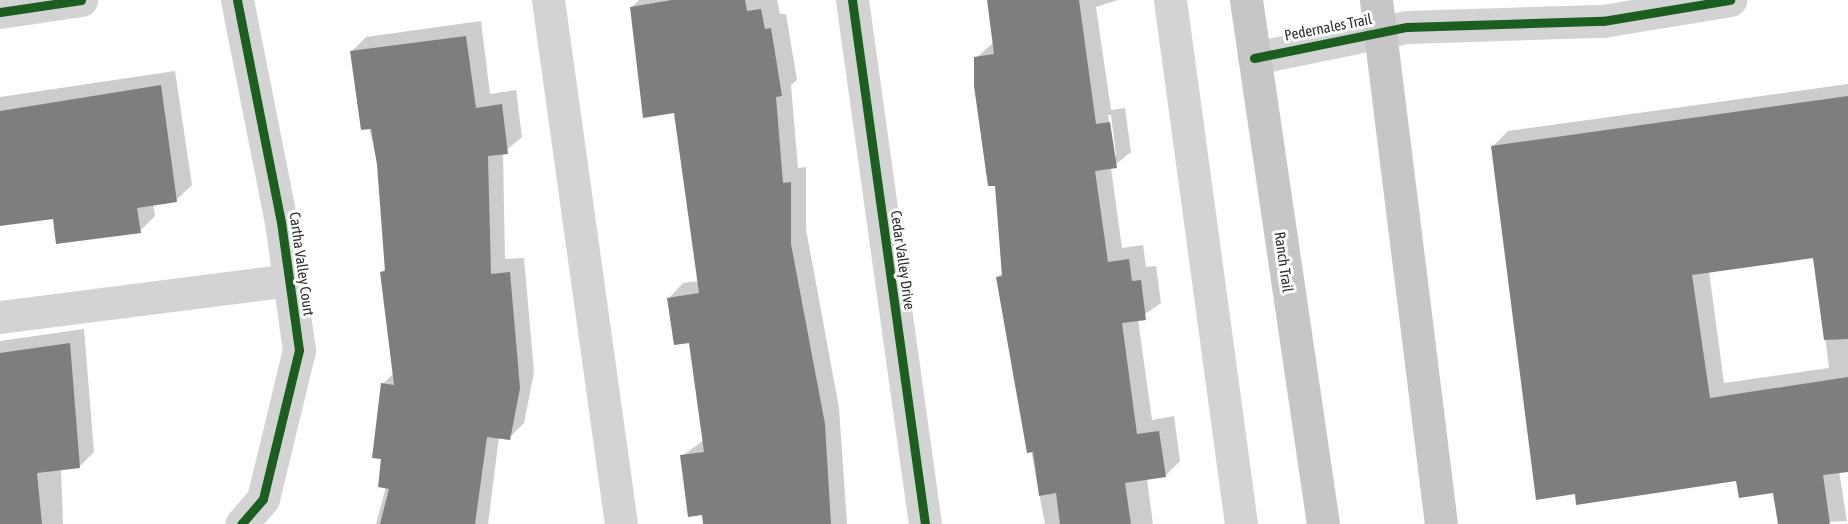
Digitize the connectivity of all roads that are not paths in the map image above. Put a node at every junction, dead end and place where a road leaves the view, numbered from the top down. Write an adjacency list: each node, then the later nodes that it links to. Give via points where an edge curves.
1 (81, 0): 9 (street)
2 (237, 0): 12 (street, Cartha Valley Court)
3 (548, 0): 15 (street)
4 (852, 0): 16 (street, Cedar Valley Drive)
5 (1170, 0): 17 (street)
6 (1246, 0): 11 (main road, Ranch Trail)
7 (1376, 0): 10 (main road)
8 (1730, 0): 10 (street, Pedernales Trail, via 1603,21)
9 (0, 12)
10 (1381, 32): 11 (street, Pedernales Trail); 19 (main road)
11 (1254, 58): 18 (main road, Ranch Trail)
12 (290, 280): 13 (street); 14 (street, Cartha Valley Court, via 299,350 263,499)
13 (0, 317)
14 (241, 524)
15 (621, 524)
16 (925, 524)
17 (1241, 524)
18 (1323, 524)
19 (1441, 524)

